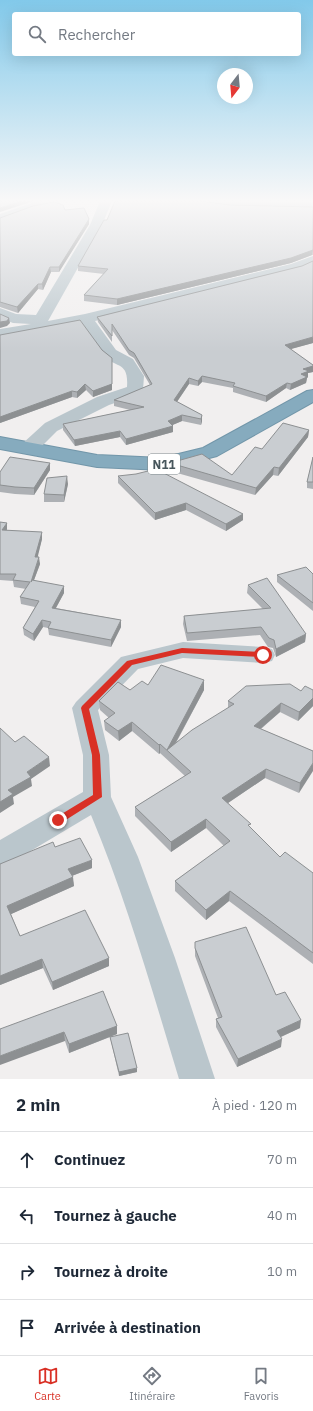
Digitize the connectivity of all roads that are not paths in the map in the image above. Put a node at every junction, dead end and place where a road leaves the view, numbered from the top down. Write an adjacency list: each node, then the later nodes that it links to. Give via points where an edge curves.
1 (81, 251): 5 (street)
2 (313, 260): 4 (street, via 296,267)
3 (0, 312): 5 (street)
4 (85, 319): 5 (street); 9 (street, via 110,353 127,362 136,376 135,390 103,401 51,427)
5 (39, 324): 6 (street)
6 (0, 334)
7 (313, 394): 9 (highway, N11, via 210,452 162,464 97,461)
8 (0, 443): 9 (highway, N11)
9 (29, 448)
10 (263, 655): 11 (street, via 182,650 130,663 85,708 96,755)
11 (98, 797): 12 (street); 13 (street, via 123,857 159,958)
12 (0, 853)
13 (197, 1079)

